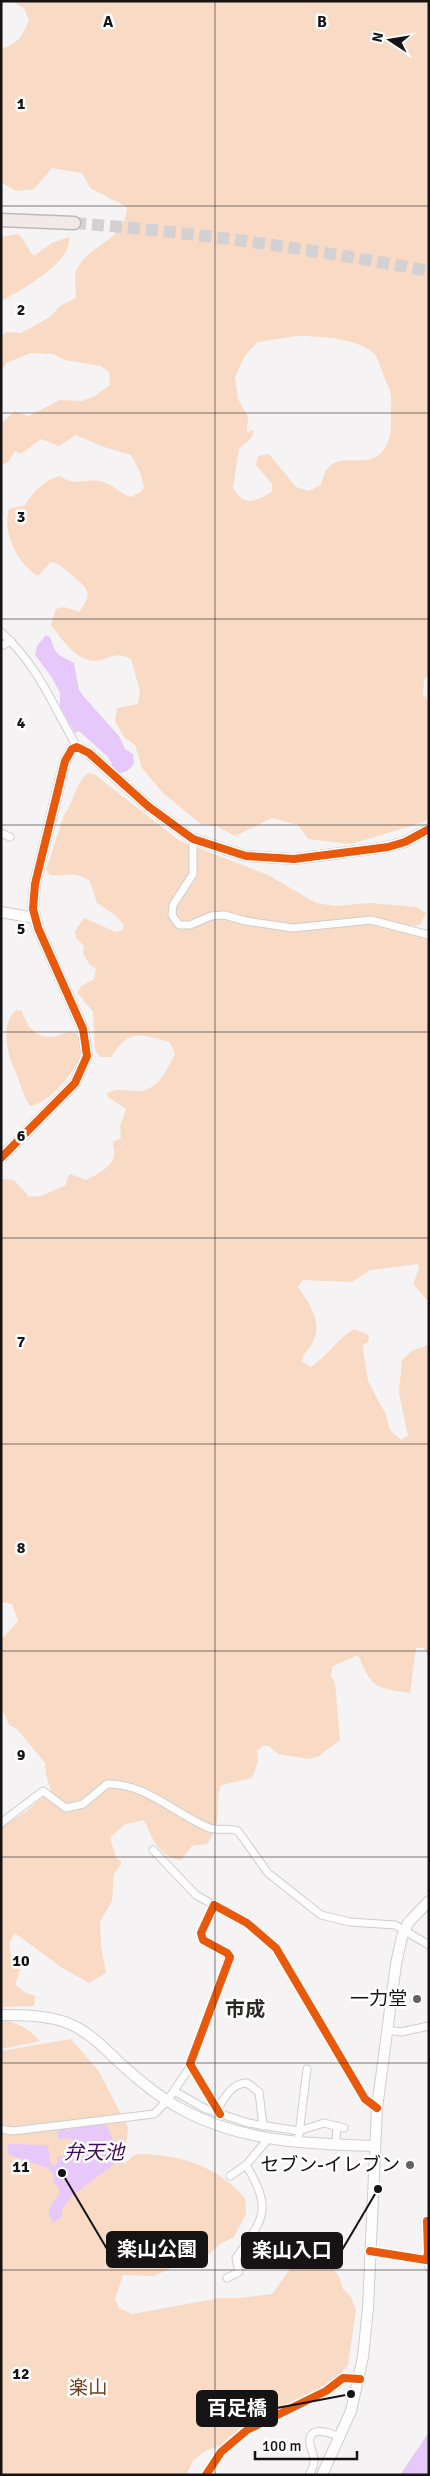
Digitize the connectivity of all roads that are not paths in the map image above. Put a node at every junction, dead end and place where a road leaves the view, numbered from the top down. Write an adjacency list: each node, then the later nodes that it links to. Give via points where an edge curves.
1 (1, 220): 2 (highway)
2 (74, 223)
3 (1, 632): 4 (street)
4 (11, 641): 5 (street); 6 (street, via 38,674)
5 (1, 646)
6 (77, 748): 10 (street, via 89,753 149,807); 12 (street, via 72,749 64,761 33,894)
7 (429, 829): 10 (street, via 388,847 294,859 246,856)
8 (1, 833): 9 (street)
9 (10, 837)
10 (193, 839): 13 (street, via 193,874 173,905 172,916 179,925 224,915 293,928 371,920)
11 (1, 912): 12 (street)
12 (34, 918): 14 (street, via 83,1029 87,1056 75,1084)
13 (429, 935)
14 (1, 1158)
15 (1, 1823): 19 (street, via 43,1791 66,1808 84,1804 107,1784 139,1790 208,1828 238,1831 268,1873 321,1915 350,1922 390,1924)
16 (153, 1850): 18 (street, via 196,1896)
17 (429, 1901): 19 (street)
18 (214, 1905): 24 (street, via 201,1933 203,1940 230,1957); 28 (street, via 247,1922 276,1948 366,2099)
19 (405, 1930): 20 (street); 23 (street, via 396,1964)
20 (429, 1945)
21 (1, 2014): 27 (street, via 44,2017 76,2027)
22 (429, 2026): 23 (street, via 401,2032)
23 (387, 2030): 28 (street)
24 (190, 2067): 26 (street); 29 (street)
25 (307, 2069): 32 (street)
26 (174, 2091): 27 (street); 29 (street)
27 (167, 2101): 31 (street, via 151,2115 12,2131); 33 (street, via 209,2123)
28 (377, 2108): 36 (street)
29 (219, 2112): 30 (street); 30 (street, via 227,2093 242,2083 248,2083 259,2092)
30 (263, 2126): 32 (street)
31 (1, 2128)
32 (299, 2131): 34 (street); 35 (street, via 324,2123 340,2127)
33 (268, 2139): 34 (street); 37 (street)
34 (298, 2142): 35 (street)
35 (336, 2145): 36 (street)
36 (375, 2146): 40 (street)
37 (246, 2165): 38 (street); 42 (street, via 260,2189 263,2212 254,2234 236,2258 235,2263 240,2270)
38 (230, 2176)
39 (427, 2222): 41 (street)
40 (370, 2252): 41 (street); 43 (street)
41 (427, 2264)
42 (227, 2278)
43 (360, 2379): 44 (street); 45 (street, via 343,2378 248,2430 221,2452)
44 (340, 2437): 46 (street, via 322,2431 312,2436 310,2443 314,2460); 47 (street)
45 (206, 2475)
46 (309, 2475)
47 (322, 2475)

